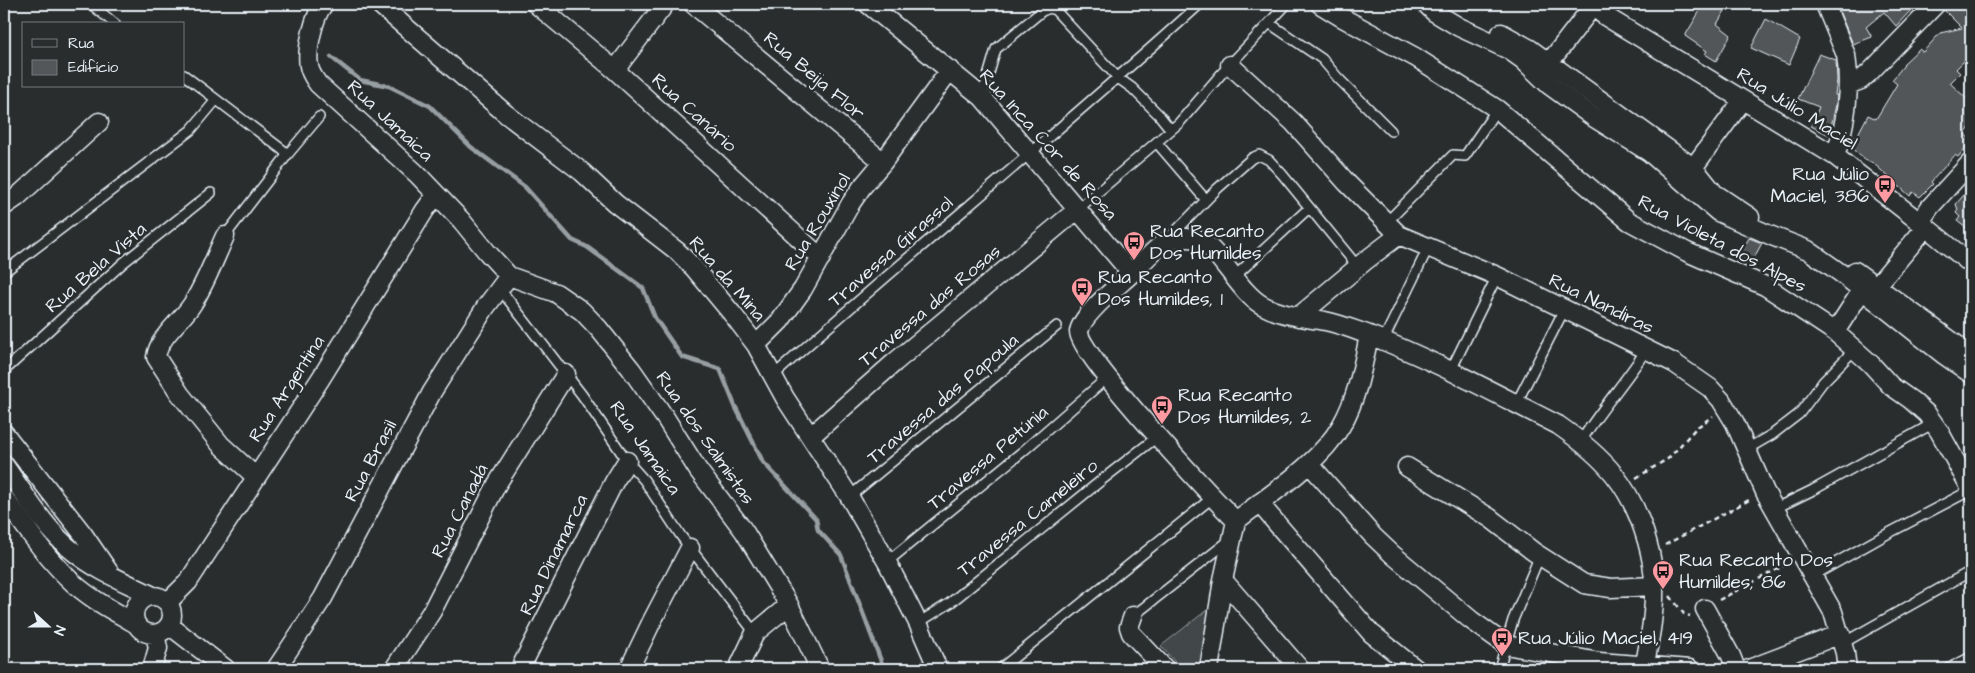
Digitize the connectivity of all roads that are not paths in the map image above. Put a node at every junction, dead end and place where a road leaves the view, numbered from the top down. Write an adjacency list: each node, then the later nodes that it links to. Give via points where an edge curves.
1 (91, 4): 17 (lane)
2 (379, 4): 67 (street, Rua da Mina, via 506,114 677,251)
3 (536, 4): 22 (street, Rua Canário)
4 (665, 4): 22 (street)
5 (694, 4): 39 (street, Rua Beija Flor)
6 (868, 4): 23 (street, Rua Inca Cor de Rosa)
7 (1200, 4): 25 (lane, Travessa Girassol)
8 (1287, 4): 18 (lane)
9 (1320, 4): 30 (street, Rua Violeta dos Alpes, via 1415,57)
10 (1426, 4): 19 (street, via 1434,12)
11 (1446, 4): 19 (street)
12 (1825, 4): 26 (street, via 1846,55)
13 (1936, 4): 26 (street, via 1869,73)
14 (1592, 5): 20 (street); 29 (street, Rua Júlio Maciel)
15 (317, 6): 43 (street, Rua Jamaica, via 309,55 311,73 318,84)
16 (1051, 7): 25 (lane); 27 (lane, via 996,49)
17 (113, 22)
18 (1269, 23): 21 (lane); 34 (lane, via 1322,59)
19 (1489, 34): 20 (street, via 1530,49); 41 (street, via 1593,117)
20 (1549, 63): 41 (street)
21 (1230, 65): 33 (lane); 49 (street, Rua Nandiras, via 1293,122)
22 (615, 70): 53 (street, Rua Canário)
23 (950, 70): 27 (street, Rua Inca Cor de Rosa); 39 (street, Rua Rouxinol)
24 (185, 77): 28 (lane)
25 (1118, 78): 33 (lane, via 1132,88); 36 (lane, Travessa Girassol)
26 (1848, 86): 38 (street)
27 (982, 97): 36 (street, Rua Inca Cor de Rosa)
28 (216, 100): 37 (lane); 56 (lane, via 191,130)
29 (1743, 100): 38 (street, Rua Júlio Maciel); 41 (street)
30 (1497, 109): 49 (lane, via 1465,156 1453,155); 65 (street, Rua Violeta dos Alpes, via 1629,220 1687,252 1765,286)
31 (319, 118): 37 (lane)
32 (99, 122): 45 (street)
33 (1171, 130): 35 (lane)
34 (1391, 131)
35 (1157, 143): 44 (lane); 47 (lane)
36 (1030, 152): 47 (street, Rua Inca Cor de Rosa); 75 (lane, Travessa Girassol)
37 (288, 154): 50 (lane)
38 (1835, 156): 48 (street, Rua Júlio Maciel)
39 (883, 162): 53 (street, Rua Rouxinol, via 850,203)
40 (1971, 162): 48 (street, via 1930,207)
41 (1688, 175): 61 (street, via 1752,218 1822,248)
42 (211, 193): 71 (lane, Rua Bela Vista, via 123,263)
43 (436, 195): 60 (street, Rua Jamaica, via 487,252); 88 (street, Rua Argentina)
44 (1206, 200): 46 (lane, via 1259,155 1269,160); 51 (lane)
45 (4, 206)
46 (1309, 208): 55 (lane); 59 (lane)
47 (1078, 209): 57 (street, Rua Inca Cor de Rosa); 80 (street, Travessa das Rosas, via 894,362)
48 (1923, 224): 54 (street, Rua Júlio Maciel); 61 (street)
49 (1392, 229): 52 (street, Rua Nandiras); 55 (street)
50 (225, 236): 88 (street, via 192,304 161,343 156,357 180,394 221,445)
51 (1167, 241): 57 (street); 59 (street, via 1186,238 1203,242)
52 (1429, 246): 58 (street, Rua Nandiras); 66 (lane)
53 (821, 258): 67 (street, Rua Rouxinol, via 804,289 780,321)
54 (1971, 264)
55 (1358, 267): 63 (street)
56 (4, 272)
57 (1131, 274): 76 (street, via 1095,308 1079,329 1084,345)
58 (1497, 276): 62 (street, Rua Nandiras); 72 (lane)
59 (1233, 278): 63 (street, via 1259,304 1278,313)
60 (504, 283): 73 (lane, Rua Jamaica); 107 (street, Rua dos Salmistas, via 556,293 582,311 599,329 744,531); 122 (street, Rua Brasil, via 432,392 323,598)
61 (1870, 290): 65 (street); 70 (street); 74 (street, via 1944,356)
62 (1564, 310): 69 (street, Rua Nandiras); 77 (lane)
63 (1298, 316): 66 (street)
64 (1057, 326): 90 (lane, Travessa das Papoula)
65 (1834, 332): 68 (street, Rua Violeta dos Alpes)
66 (1376, 338): 72 (street); 93 (street, via 1340,427 1309,464)
67 (756, 345): 75 (street, Rua da Mina)
68 (1855, 349): 78 (street, Rua Violeta dos Alpes, via 1883,379 1918,405); 83 (lane, via 1823,382 1799,414)
69 (1646, 350): 82 (lane); 83 (street, Rua Nandiras, via 1699,379 1721,400)
70 (1971, 356)
71 (4, 371)
72 (1450, 372): 77 (street)
73 (566, 374): 84 (lane, Rua Jamaica); 123 (street, Rua Canadá, via 496,484 432,611)
74 (1971, 374)
75 (773, 376): 80 (street, Rua da Mina)
76 (1108, 377): 81 (street); 99 (lane, Travessa Petúnia)
77 (1516, 404): 82 (street, via 1558,425)
78 (1934, 423): 89 (street, Rua Violeta dos Alpes); 94 (lane)
79 (4, 433): 101 (street)
80 (811, 436): 90 (street, Rua da Mina)
81 (1157, 437): 92 (street); 110 (lane, Travessa Cameleiro, via 950,602)
82 (1581, 441): 104 (street, via 1624,486 1636,508)
83 (1747, 449): 94 (street, Rua Nandiras)
84 (627, 461): 97 (lane, Rua Jamaica, via 644,480); 124 (street, Rua Dinamarca)
85 (4, 466): 101 (street, via 52,531 72,551)
86 (1407, 467): 98 (street, via 1490,518)
87 (1313, 468): 115 (street, via 1392,554 1471,620)
88 (256, 477): 106 (street, Rua Argentina, via 188,582)
89 (1971, 490): 102 (lane)
90 (849, 497): 99 (street, Rua da Mina)
91 (4, 498): 111 (street, via 70,580)
92 (1212, 498): 95 (street); 129 (lane)
93 (1259, 503): 95 (street); 132 (street, via 1358,619)
94 (1774, 509): 102 (street, Rua Nandiras)
95 (1236, 521): 96 (street)
96 (1232, 539): 103 (street); 109 (lane)
97 (690, 548): 113 (lane, Rua Jamaica); 125 (street)
98 (1540, 556): 104 (street, via 1584,584); 115 (lane)
99 (887, 562): 110 (street, Rua da Mina)
100 (1971, 570): 114 (lane)
101 (111, 574): 105 (street)
102 (1814, 574): 114 (street, Rua Nandiras)
103 (1223, 580): 130 (street); 131 (street)
104 (1661, 589): 119 (street)
105 (151, 595): 106 (street); 111 (street, via 136,606)
106 (168, 602): 112 (street, via 172,613)
107 (789, 605): 113 (street); 127 (street, Rua dos Salmistas)
108 (1705, 608): 135 (street)
109 (1133, 616): 118 (street, via 1129,627 1131,633)
110 (918, 623): 128 (street, Rua da Mina)
111 (136, 624): 112 (street, via 144,632)
112 (162, 630): 120 (street); 121 (street)
113 (755, 633): 126 (street)
114 (1842, 638): 136 (street); 137 (street, Rua Nandiras)
115 (1506, 644): 117 (street); 133 (lane)
116 (1971, 657): 138 (lane)
117 (1588, 665): 119 (street)
118 (1158, 667)
119 (1644, 668): 134 (street)
120 (152, 669)
121 (226, 669)
122 (276, 669)
123 (394, 669)
124 (520, 669)
125 (629, 669)
126 (738, 669)
127 (820, 669)
128 (938, 669)
129 (1000, 669)
130 (1209, 669)
131 (1300, 669)
132 (1416, 669)
133 (1499, 669)
134 (1690, 669)
135 (1736, 669)
136 (1749, 669)
137 (1847, 669)
138 (1948, 669)

